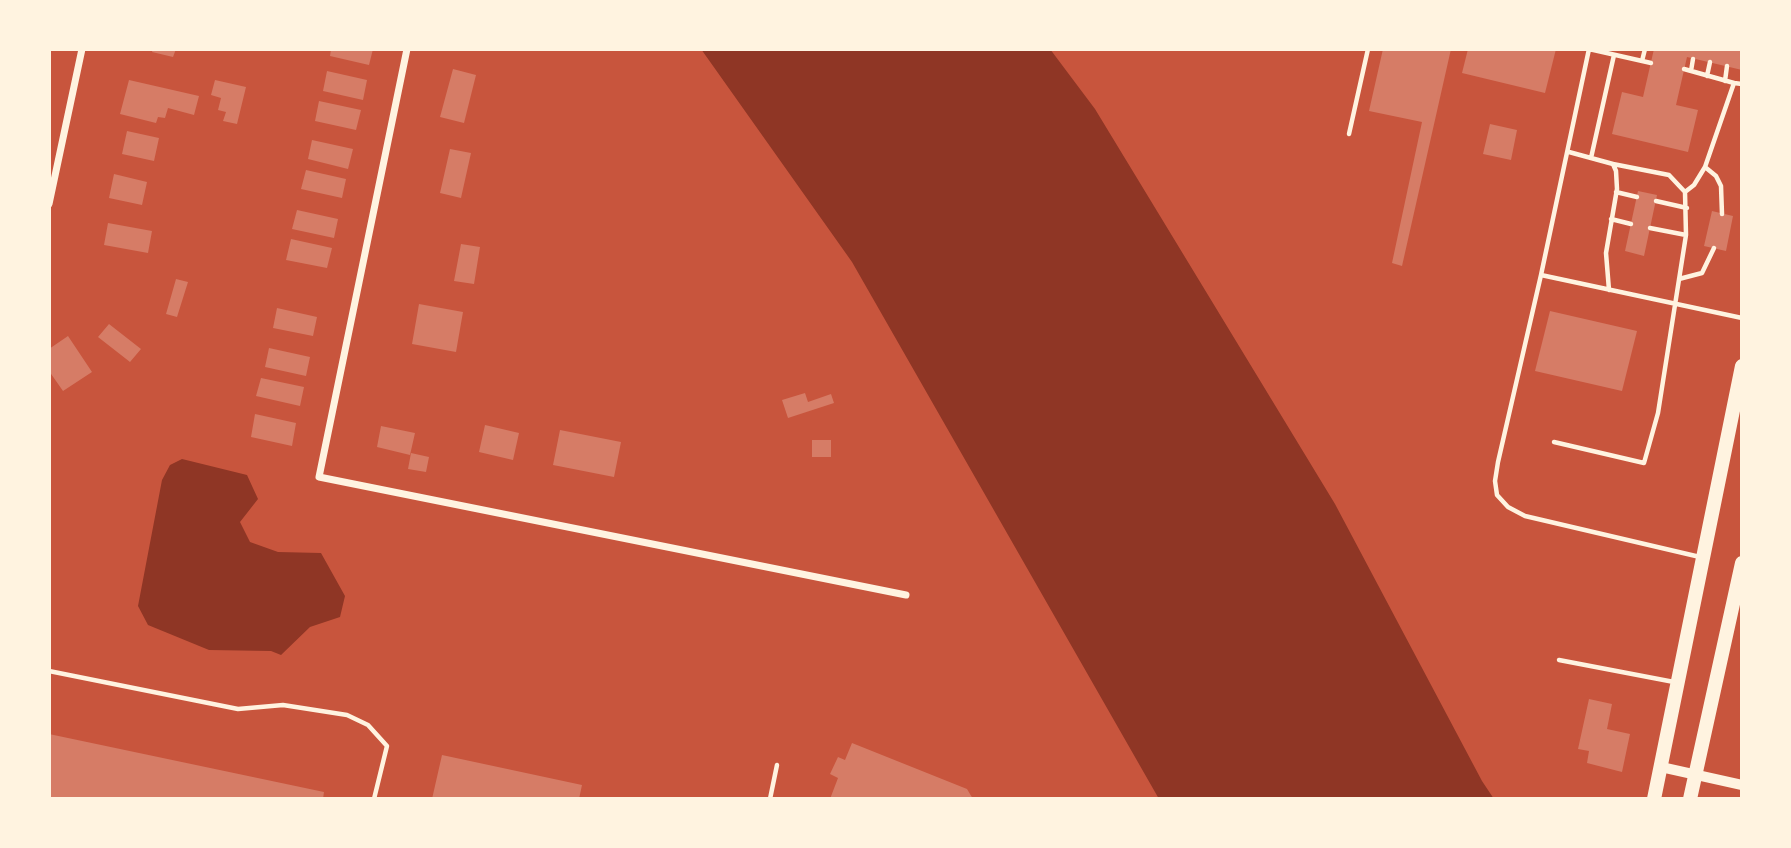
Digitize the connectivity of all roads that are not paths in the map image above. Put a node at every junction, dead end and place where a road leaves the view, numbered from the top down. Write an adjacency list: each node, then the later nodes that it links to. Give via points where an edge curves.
1 (82, 49): 27 (street)
2 (407, 49): 44 (street, via 319,477)
3 (1368, 49): 18 (lane)
4 (1589, 49): 6 (lane); 19 (lane)
5 (1644, 49): 8 (lane)
6 (1614, 55): 8 (lane); 20 (lane)
7 (1693, 59): 13 (lane)
8 (1642, 61): 10 (lane)
9 (1710, 62): 14 (lane)
10 (1651, 63)
11 (1727, 66): 15 (lane)
12 (1684, 69): 13 (lane)
13 (1690, 71): 14 (lane)
14 (1707, 76): 15 (lane)
15 (1725, 81): 16 (lane)
16 (1734, 83): 17 (lane); 22 (lane)
17 (1742, 84)
18 (1349, 134)
19 (1569, 152): 20 (lane); 35 (lane)
20 (1591, 158): 21 (lane)
21 (1613, 164): 23 (lane); 24 (lane, via 1669,175)
22 (1705, 167): 24 (lane); 29 (lane, via 1721,187)
23 (1616, 192): 25 (lane); 30 (lane)
24 (1685, 192): 28 (lane)
25 (1637, 197)
26 (1656, 201): 28 (lane)
27 (49, 204)
28 (1687, 208): 33 (lane)
29 (1723, 214)
30 (1611, 219): 31 (lane); 37 (lane, via 1606,253)
31 (1631, 224)
32 (1650, 228): 33 (lane)
33 (1686, 235): 36 (lane)
34 (1714, 248): 36 (lane, via 1702,273)
35 (1541, 275): 37 (lane); 42 (lane, via 1498,462 1497,495 1525,516)
36 (1679, 279): 38 (lane)
37 (1609, 290): 38 (lane)
38 (1675, 303): 39 (lane); 41 (lane, via 1658,413 1644,463)
39 (1742, 318)
40 (1742, 366): 42 (main road)
41 (1554, 442)
42 (1703, 558): 47 (main road)
43 (1742, 563): 50 (main road)
44 (906, 595)
45 (1559, 660): 47 (lane)
46 (49, 671): 52 (lane, via 239,709 284,705 347,715 368,725 387,746)
47 (1678, 683): 49 (main road)
48 (777, 765): 53 (lane)
49 (1661, 767): 50 (street); 54 (main road)
50 (1695, 775): 51 (street); 55 (main road)
51 (1742, 785)
52 (374, 799)
53 (770, 799)
54 (1654, 799)
55 (1690, 799)

